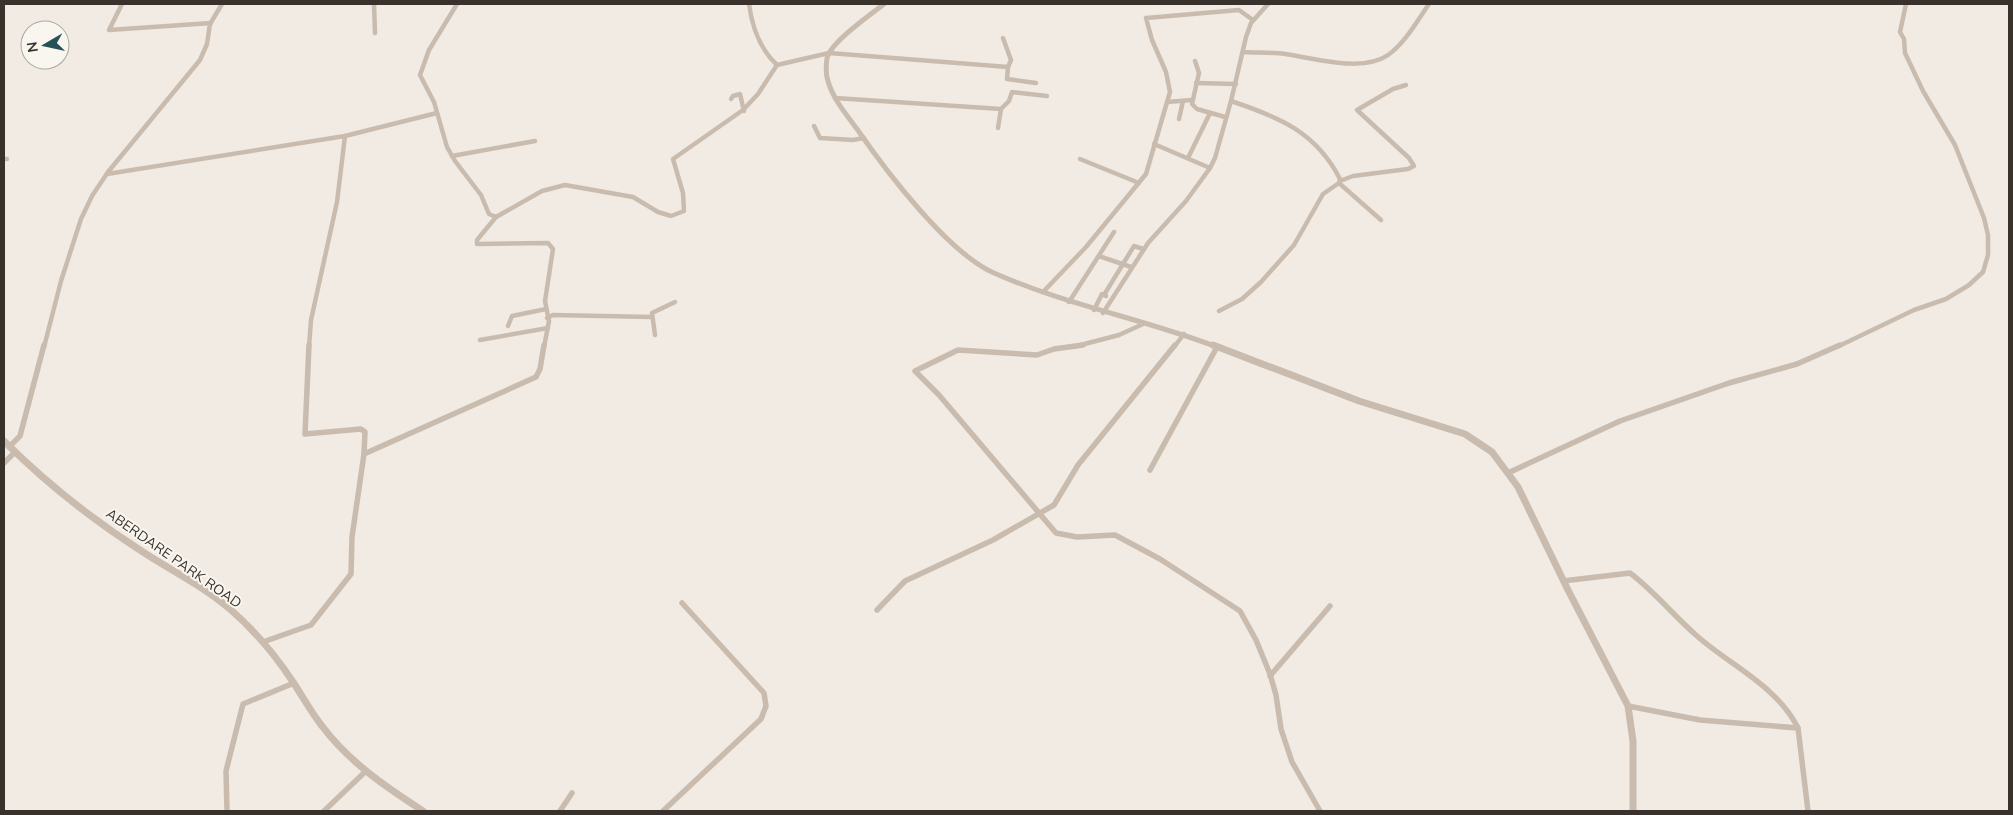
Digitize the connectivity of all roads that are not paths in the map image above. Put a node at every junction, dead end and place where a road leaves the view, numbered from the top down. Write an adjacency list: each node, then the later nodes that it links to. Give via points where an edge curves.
1 (122, 4): 11 (street, via 108,30)
2 (222, 4): 11 (street)
3 (374, 4): 12 (street)
4 (457, 4): 32 (street, via 420,73)
5 (749, 4): 17 (street, via 750,16 760,40)
6 (884, 4): 15 (street, via 848,32)
7 (1268, 4): 10 (street)
8 (1429, 4): 14 (street, via 1394,50 1373,61)
9 (1906, 4): 78 (street, via 1900,32 1904,38 1905,53 1923,91 1956,145 1984,218 1988,254 1983,272 1946,299 1914,310 1797,364 1729,383 1620,421)
10 (1253, 20): 14 (street); 28 (street, via 1239,10 1146,18 1169,82)
11 (211, 23): 46 (street, via 200,60)
12 (375, 33)
13 (1003, 38): 18 (street, via 1011,56)
14 (1243, 52): 21 (street)
15 (830, 53): 17 (street); 18 (street); 24 (street, via 827,79)
16 (1195, 61): 20 (street, via 1199,72)
17 (777, 65): 31 (street, via 763,89)
18 (1008, 66): 19 (street, via 1008,80)
19 (1036, 83)
20 (1196, 83): 21 (street); 26 (street)
21 (1236, 84): 29 (street)
22 (1406, 85): 47 (street, via 1356,110 1414,166 1353,176)
23 (1047, 96): 30 (street, via 1012,92)
24 (835, 98): 30 (street); 39 (street)
25 (731, 99): 31 (street, via 740,94)
26 (1192, 100): 27 (street); 33 (street, via 1193,106)
27 (1183, 101): 28 (street); 35 (street)
28 (1167, 102): 41 (street)
29 (1231, 102): 34 (street); 47 (street, via 1269,113 1311,139 1332,161)
30 (1001, 109): 37 (street)
31 (744, 111): 49 (street, via 673,159 684,193 684,211 679,215 658,212 633,197 557,186)
32 (437, 113): 38 (street); 42 (street, via 439,129)
33 (1210, 113): 34 (street); 43 (street)
34 (1225, 117): 45 (street)
35 (1179, 119)
36 (814, 126): 39 (street, via 820,138)
37 (998, 128)
38 (345, 136): 46 (street); 75 (street, via 337,202 311,320 304,427 305,434 309,435 361,429 365,432)
39 (864, 138): 56 (street, via 881,163 971,260 993,273)
40 (536, 141): 42 (street)
41 (1154, 144): 43 (street); 48 (street, via 1146,174)
42 (452, 156): 49 (street, via 480,191 489,214)
43 (1188, 158): 45 (street)
44 (1080, 159): 48 (street)
45 (1210, 168): 52 (street)
46 (107, 174): 74 (street, via 81,219 61,281 24,424 20,436)
47 (1339, 182): 50 (street); 63 (street, via 1323,194 1294,244 1262,282 1242,299)
48 (1140, 183): 56 (street)
49 (496, 217): 61 (street, via 477,244 548,242 551,246)
50 (1381, 220)
51 (1114, 232): 53 (street)
52 (1144, 249): 54 (street, via 1134,246); 55 (street)
53 (1099, 256): 54 (street); 60 (street)
54 (1122, 264): 55 (street); 57 (street)
55 (1131, 267): 58 (street)
56 (1043, 292): 60 (street)
57 (1104, 295): 58 (street); 62 (street)
58 (1112, 298): 64 (street)
59 (675, 302): 65 (street, via 652,313)
60 (1070, 302): 62 (street)
61 (546, 309): 66 (street); 68 (street, via 512,316)
62 (1094, 310): 64 (street)
63 (1219, 311)
64 (1103, 313): 67 (street)
65 (652, 317): 66 (street, via 552,315); 71 (street)
66 (547, 318): 69 (street)
67 (1143, 324): 70 (street); 79 (street, via 1085,345 1037,355 958,350 915,371)
68 (508, 326)
69 (548, 328): 72 (street); 75 (street, via 536,377)
70 (1184, 334): 73 (street); 79 (street, via 1078,465 1054,505)
71 (655, 335)
72 (480, 340)
73 (1218, 347): 77 (street); 78 (street, via 1359,401 1465,434 1492,452)
74 (9, 447): 76 (street); 84 (street, ABERDARE PARK ROAD, via 69,499 133,546 209,593)
75 (364, 454): 84 (street, via 352,537 351,574 311,625)
76 (4, 463)
77 (1150, 470)
78 (1508, 473): 80 (street, via 1518,487)
79 (1041, 514): 83 (street, via 906,581); 85 (street, via 1056,533 1120,538 1229,602 1246,619)
80 (1563, 581): 87 (street); 88 (street, via 1630,573 1705,643 1773,696 1793,716)
81 (682, 603): 95 (street, via 764,693 767,704 760,719)
82 (1330, 606): 85 (street)
83 (877, 610)
84 (263, 642): 86 (street, ABERDARE PARK ROAD)
85 (1270, 676): 96 (street, via 1281,730 1298,778)
86 (294, 683): 89 (street, ABERDARE PARK ROAD, via 325,731 346,755); 91 (street, via 243,704 226,771)
87 (1628, 706): 88 (street, via 1700,720); 97 (street, via 1634,741)
88 (1798, 728): 98 (street)
89 (366, 771): 92 (street); 93 (street, ABERDARE PARK ROAD)
90 (572, 793): 94 (street)
91 (227, 811)
92 (324, 811)
93 (423, 811)
94 (560, 811)
95 (663, 811)
96 (1320, 811)
97 (1633, 811)
98 (1808, 811)

